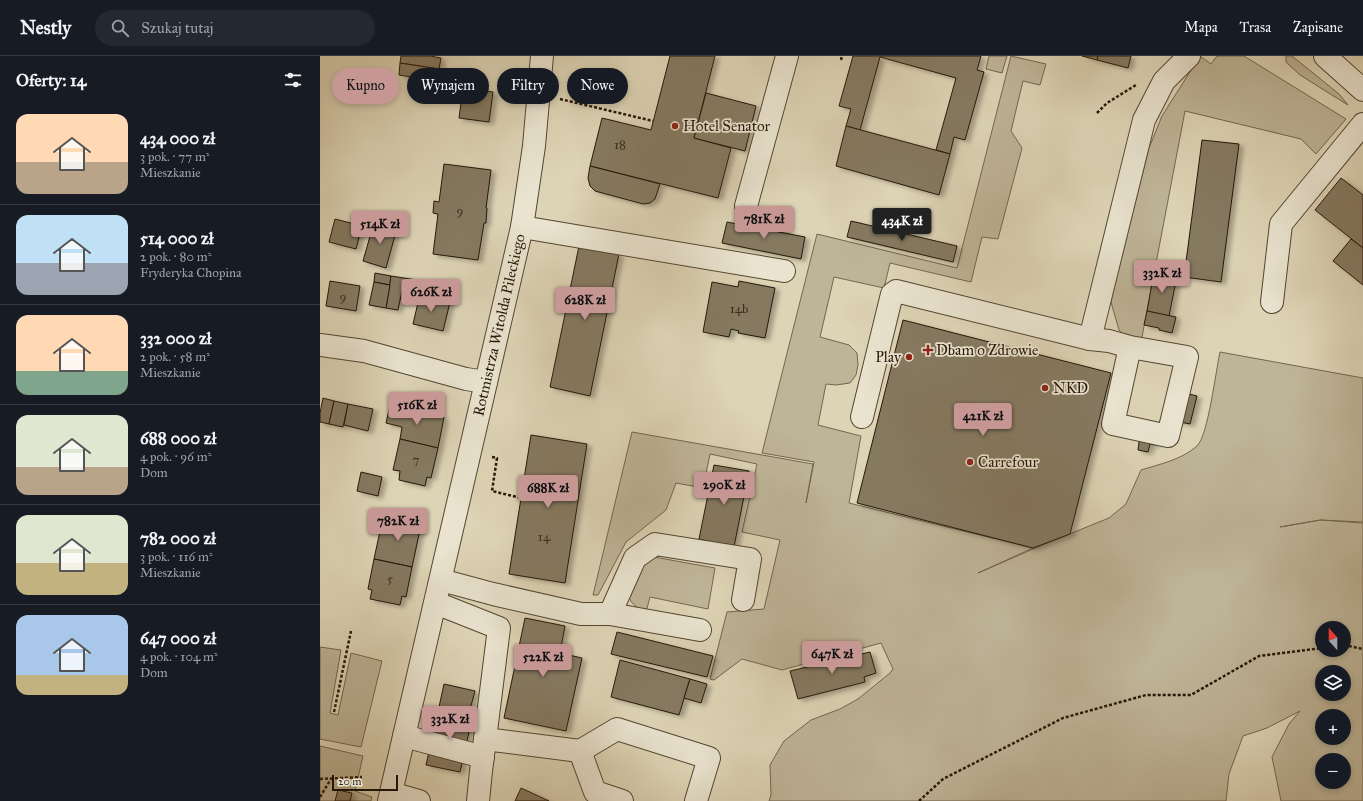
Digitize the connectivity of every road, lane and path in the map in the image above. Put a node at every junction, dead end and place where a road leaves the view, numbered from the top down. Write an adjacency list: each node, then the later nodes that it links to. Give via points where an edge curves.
1 (542, 56): 8 (street, Rotmistrza Witolda Pileckiego)
2 (787, 56): 17 (street)
3 (842, 56): 7 (path)
4 (1168, 56): 9 (street)
5 (1189, 56): 9 (street)
6 (1325, 56): 11 (street)
7 (841, 60)
8 (541, 68)
9 (1164, 81): 21 (street, via 1144,120)
10 (1130, 88): 14 (path)
11 (1363, 90)
12 (559, 99): 15 (path)
13 (537, 104): 18 (street, Rotmistrza Witolda Pileckiego)
14 (1097, 113)
15 (653, 121)
16 (1363, 124): 20 (street, via 1282,224)
17 (746, 206)
18 (522, 227): 19 (street); 24 (street, Rotmistrza Witolda Pileckiego)
19 (784, 271)
20 (1272, 302)
21 (1090, 339): 23 (street); 25 (street, via 896,291 892,294)
22 (320, 344): 24 (street, via 364,351 466,379)
23 (1130, 347)
24 (486, 382): 30 (street, Rotmistrza Witolda Pileckiego)
25 (862, 418)
26 (489, 456): 28 (path, via 498,458)
27 (487, 491): 28 (path)
28 (492, 491): 29 (path)
29 (521, 498)
30 (441, 580): 32 (street, Rotmistrza Witolda Pileckiego); 33 (street, via 581,614)
31 (743, 600): 33 (street, via 750,559 655,544 635,558)
32 (436, 603): 40 (street, Rotmistrza Witolda Pileckiego); 41 (street, via 499,628)
33 (610, 614): 34 (street)
34 (700, 630)
35 (351, 631): 39 (path)
36 (1351, 646): 38 (path)
37 (1315, 649): 52 (path, via 1259,656 1191,695 1146,694 1063,718 943,779)
38 (1363, 649)
39 (334, 712)
40 (404, 736): 41 (street); 47 (street, Rotmistrza Witolda Pileckiego)
41 (484, 748): 42 (street); 49 (street)
42 (580, 751): 50 (street, via 595,792); 51 (street, via 617,729 709,758)
43 (362, 778): 45 (path)
44 (320, 779): 45 (path)
45 (331, 779): 46 (path)
46 (320, 797)
47 (390, 797): 48 (street)
48 (419, 801)
49 (478, 801)
50 (622, 801)
51 (696, 801)
52 (919, 801)

